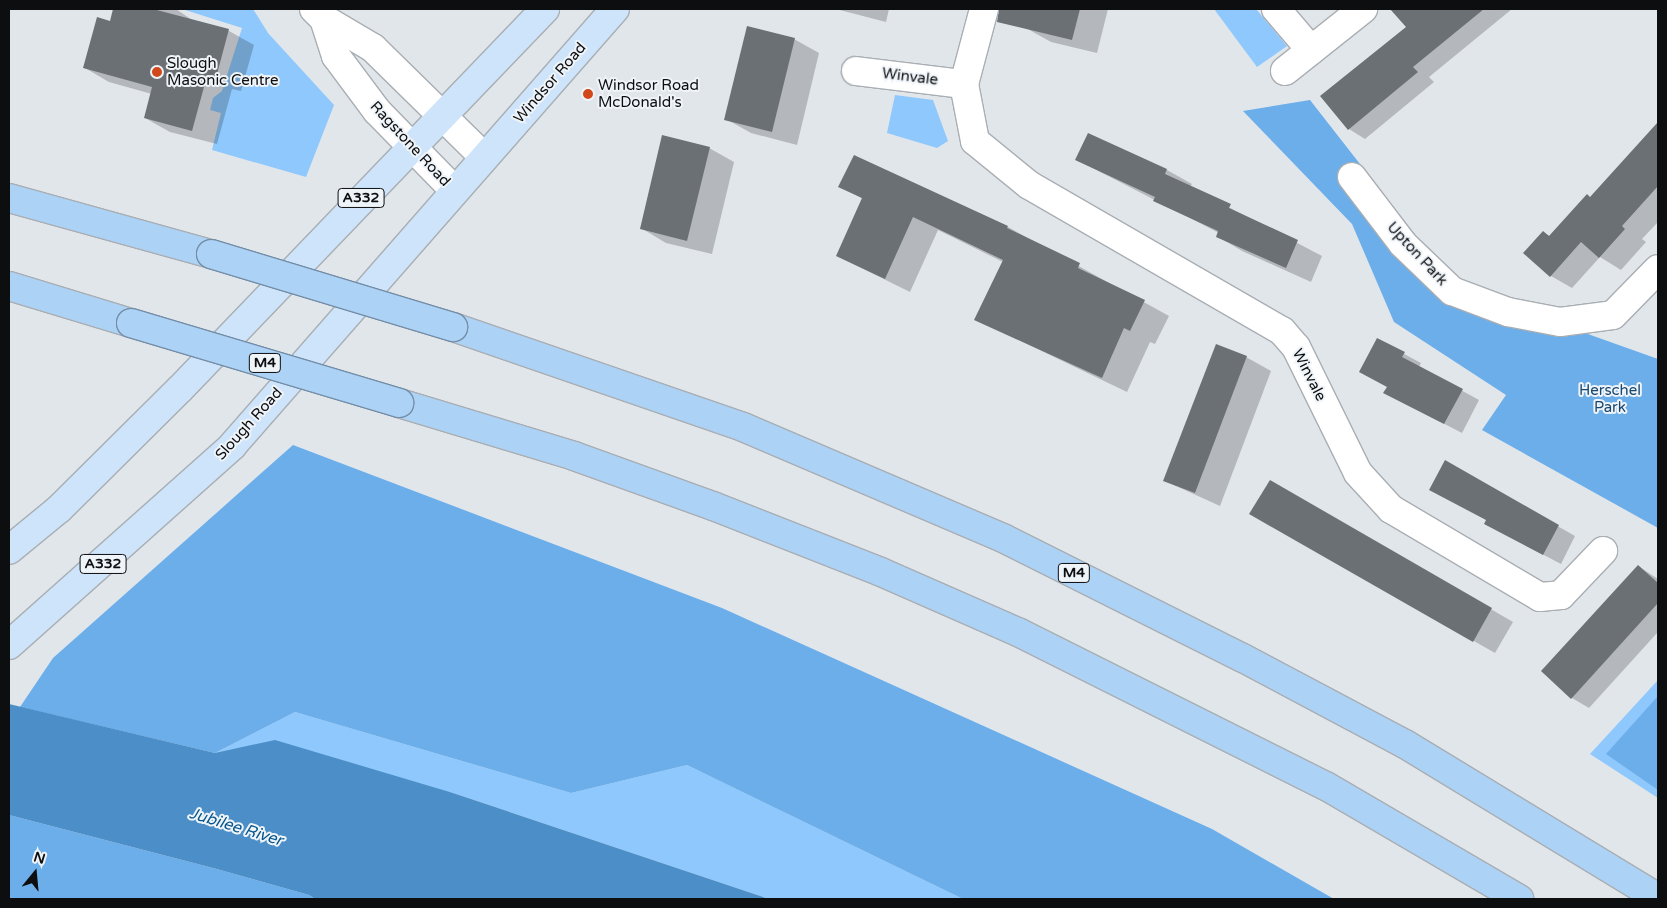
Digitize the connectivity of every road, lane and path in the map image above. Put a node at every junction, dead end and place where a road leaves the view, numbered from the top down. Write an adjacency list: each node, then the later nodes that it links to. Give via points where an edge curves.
1 (546, 9): 11 (main road, A332)
2 (615, 9): 13 (main road, Windsor Road / A332)
3 (984, 9): 10 (street, Winvale)
4 (1276, 9): 7 (street)
5 (1363, 9): 7 (street)
6 (319, 14): 11 (street, Ragstone Road, via 373,48); 12 (street, Ragstone Road, via 336,56 377,111)
7 (1311, 50): 9 (street)
8 (856, 70): 10 (street, Winvale)
9 (1285, 71)
10 (964, 84): 20 (street, Winvale, via 975,141 1029,185 1282,331 1296,347 1358,473 1391,509 1540,597 1562,595)
11 (443, 115): 12 (main road, A332); 13 (street, Ragstone Road)
12 (410, 147): 15 (street, Ragstone Road); 19 (main road, A332, via 180,390 59,509)
13 (484, 157): 15 (main road, Slough Road / A332)
14 (1352, 177): 17 (street, Upton Park, via 1403,244 1452,291 1508,312 1560,322 1613,315)
15 (454, 190): 21 (main road, Slough Road / A332, via 232,446)
16 (9, 198): 22 (highway, M4, bridge, via 453,327 744,427 1002,538 1243,658 1404,744)
17 (1658, 270)
18 (9, 286): 23 (highway, M4, bridge, via 574,456 881,572 1018,632 1326,786)
19 (9, 550)
20 (1603, 551)
21 (18, 638)
22 (1658, 898)
23 (1519, 899)

